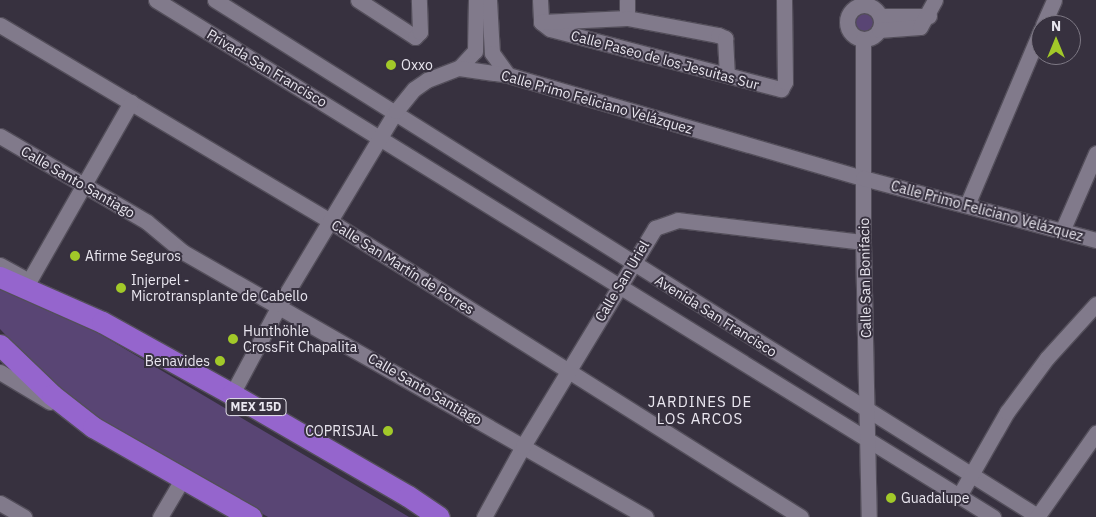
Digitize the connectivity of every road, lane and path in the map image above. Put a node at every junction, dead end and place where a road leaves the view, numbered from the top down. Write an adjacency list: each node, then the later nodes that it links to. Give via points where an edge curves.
1 (215, 0): 24 (street)
2 (358, 0): 3 (street, via 419,36)
3 (419, 0)
4 (476, 0): 20 (street, via 475,51)
5 (489, 0): 22 (street, via 492,53)
6 (540, 0): 17 (street)
7 (627, 0): 14 (street)
8 (784, 0): 21 (street, Calle Paseo de los Jesuitas Sur, via 782,89)
9 (936, 0): 15 (street, via 920,27)
10 (1054, 0): 13 (street)
11 (163, 2): 26 (street, Privada San Francisco)
12 (863, 3): 15 (street, via 873,8); 18 (street, via 853,10 848,19 853,34)
13 (1047, 15)
14 (627, 18): 17 (street); 21 (street, via 725,38)
15 (879, 23): 18 (street)
16 (0, 25): 23 (street, Calle San Martín de Porres)
17 (545, 25): 21 (street, Calle Paseo de los Jesuitas Sur)
18 (863, 39): 28 (street, Calle San Bonifacio)
19 (1031, 54): 30 (street)
20 (459, 68): 22 (street, Calle Primo Feliciano Velázquez); 24 (street, Calle Primo Feliciano Velázquez, via 427,80 414,89)
21 (727, 74)
22 (508, 76): 28 (street, Calle Primo Feliciano Velázquez)
23 (130, 102): 29 (street); 31 (street, Calle San Martín de Porres)
24 (396, 111): 26 (street, Calle Primo Feliciano Velázquez); 35 (street, Avenida San Francisco)
25 (0, 136): 29 (street, Calle Santo Santiago)
26 (379, 136): 31 (street, Calle Primo Feliciano Velázquez); 39 (street, Avenida San Francisco)
27 (1096, 153): 32 (street)
28 (863, 178): 30 (street, Calle Primo Feliciano Velázquez); 34 (street, Calle San Bonifacio)
29 (84, 185): 38 (street); 40 (street, Calle Santo Santiago, via 147,222 183,252)
30 (967, 205): 32 (street, Calle Primo Feliciano Velázquez)
31 (330, 221): 40 (street, Calle Primo Feliciano Velázquez); 45 (street, Calle San Martín de Porres)
32 (1062, 231): 33 (street, Calle Primo Feliciano Velázquez)
33 (1096, 240)
34 (863, 242): 35 (street, Calle San Uriel, via 671,220 655,228); 47 (street, Calle San Bonifacio)
35 (632, 264): 39 (street, Calle San Uriel); 47 (street, Avenida San Francisco)
36 (0, 265): 38 (street)
37 (0, 277): 42 (highway, MEX 15D)
38 (29, 281): 42 (street)
39 (618, 287): 45 (street, Calle San Uriel); 50 (street, Avenida San Francisco)
40 (280, 304): 46 (street, Calle Primo Feliciano Velázquez); 51 (street, Calle Santo Santiago)
41 (1096, 304): 52 (street, via 1048,358 1007,412)
42 (102, 322): 46 (highway, MEX 15D)
43 (0, 345): 48 (highway, via 52,396)
44 (0, 372): 48 (street)
45 (567, 372): 51 (street, Calle San Uriel); 64 (street, Calle San Martín de Porres)
46 (232, 394): 54 (highway, MEX 15D)
47 (868, 410): 50 (street, Calle San Bonifacio); 52 (street, Avenida San Francisco)
48 (93, 427): 53 (highway)
49 (1096, 433): 67 (street)
50 (868, 440): 55 (street, Avenida San Francisco); 65 (street, Calle San Bonifacio)
51 (523, 446): 62 (street, Calle San Uriel); 63 (street, Calle Santo Santiago)
52 (973, 476): 55 (street); 67 (street, Avenida San Francisco)
53 (183, 478): 58 (street); 59 (highway)
54 (408, 496): 60 (highway, MEX 15D); 61 (street)
55 (959, 496): 66 (street, Avenida San Francisco)
56 (0, 503): 57 (street)
57 (24, 517)
58 (160, 517)
59 (251, 517)
60 (439, 517)
61 (444, 517)
62 (484, 517)
63 (646, 517)
64 (801, 517)
65 (869, 517)
66 (993, 517)
67 (1038, 517)

